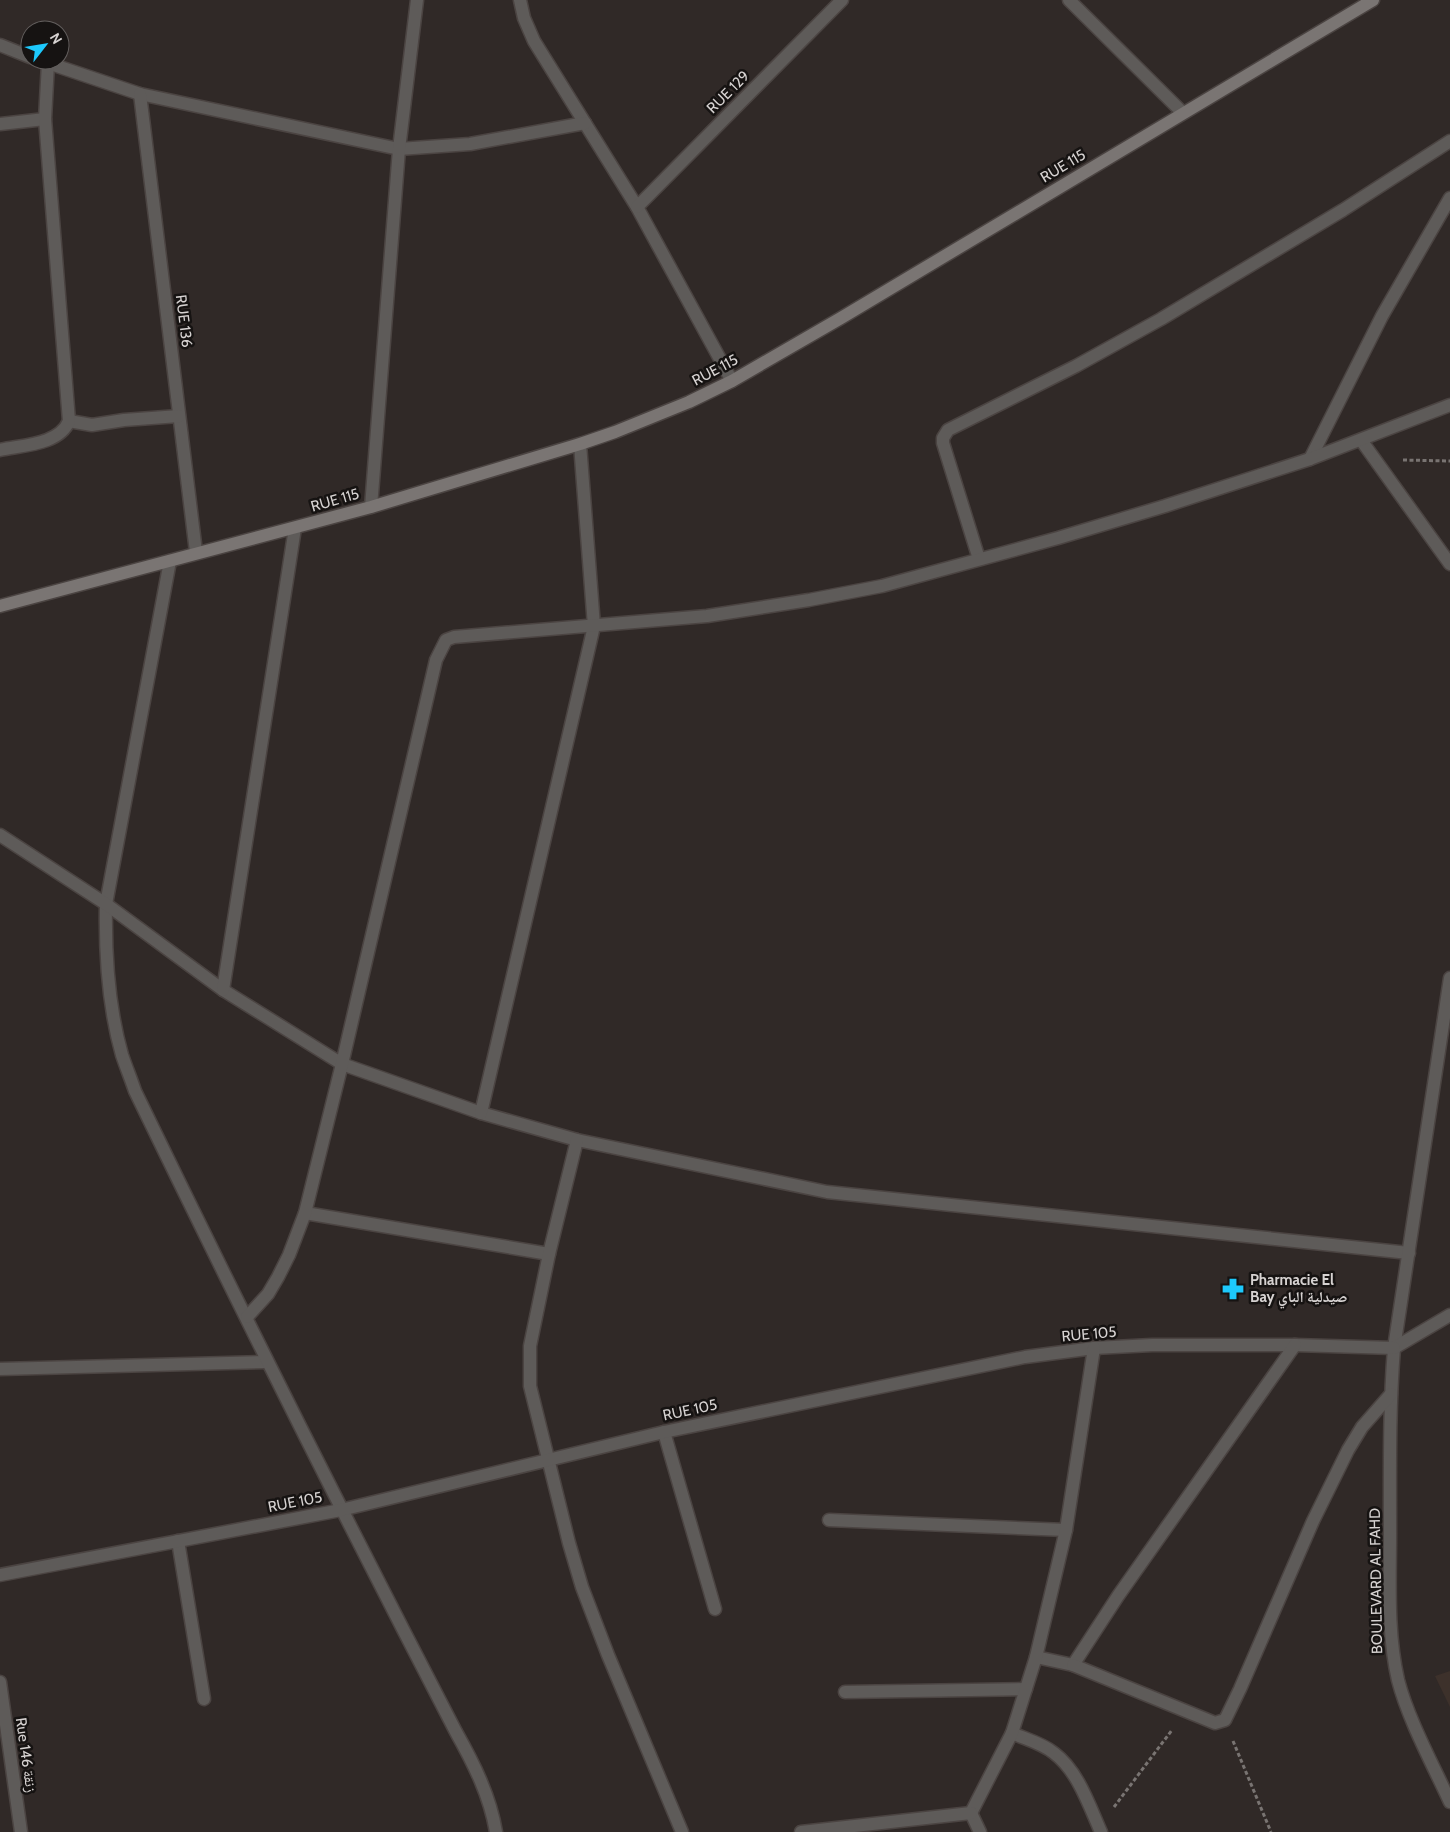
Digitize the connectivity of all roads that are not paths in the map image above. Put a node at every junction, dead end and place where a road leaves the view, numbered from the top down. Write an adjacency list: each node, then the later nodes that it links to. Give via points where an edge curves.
1 (417, 0): 16 (street)
2 (520, 0): 14 (street, via 534,41)
3 (842, 0): 18 (street, RUE 129)
4 (1070, 0): 11 (street)
5 (1374, 0): 11 (street, RUE 115)
6 (0, 45): 7 (street)
7 (20, 52)
8 (43, 70): 12 (street)
9 (67, 70): 10 (street)
10 (140, 94): 16 (street); 21 (street, RUE 136)
11 (1183, 113): 19 (street, RUE 115)
12 (45, 119): 13 (street); 22 (street)
13 (0, 124)
14 (586, 124): 16 (street, via 470,144); 18 (street)
15 (1450, 141): 30 (street, via 1343,210 1161,319 948,430 944,443)
16 (399, 148): 27 (street)
17 (1450, 198): 26 (street, via 1382,316)
18 (637, 206): 19 (street)
19 (732, 380): 24 (street, RUE 115, via 658,416)
20 (1450, 405): 23 (street)
21 (180, 416): 22 (street, via 92,425); 29 (street, RUE 136)
22 (69, 421): 25 (street, via 56,436)
23 (1361, 440): 26 (street); 32 (street)
24 (580, 444): 27 (street, RUE 115); 34 (street)
25 (0, 450)
26 (1310, 459): 30 (street, via 1147,512)
27 (371, 507): 28 (street, RUE 115)
28 (295, 528): 29 (street, RUE 115); 38 (street)
29 (196, 552): 31 (street, RUE 115)
30 (979, 559): 34 (street, via 882,586 809,600 707,616)
31 (170, 561): 33 (street, RUE 115); 36 (street)
32 (1450, 564)
33 (0, 606)
34 (594, 626): 39 (street, via 454,637 441,647); 40 (street)
35 (0, 835): 36 (street)
36 (106, 904): 38 (street); 46 (street, via 108,976 122,1055 135,1091)
37 (1450, 978): 43 (street, BOULEVARD AL FAHD)
38 (223, 990): 39 (street)
39 (342, 1064): 40 (street); 42 (street)
40 (482, 1113): 41 (street)
41 (577, 1140): 43 (street, via 827,1192); 44 (street)
42 (305, 1213): 44 (street); 46 (street, via 278,1277 268,1294)
43 (1409, 1253): 49 (street, BOULEVARD AL FAHD)
44 (549, 1254): 54 (street, via 529,1354 530,1386)
45 (1450, 1315): 49 (street)
46 (247, 1317): 50 (street)
47 (1295, 1345): 48 (street, RUE 105); 49 (street, RUE 105); 62 (street)
48 (1094, 1348): 53 (street, RUE 105, via 953,1371); 57 (street)
49 (1394, 1348): 52 (street, BOULEVARD AL FAHD)
50 (268, 1362): 51 (street); 55 (street)
51 (0, 1369)
52 (1390, 1394): 62 (street, via 1362,1427 1348,1450 1224,1720 1214,1723); 68 (street, BOULEVARD AL FAHD, via 1390,1624 1394,1663 1412,1719)
53 (664, 1432): 54 (street, RUE 105); 60 (street)
54 (548, 1459): 55 (street, RUE 105); 73 (street, via 582,1587)
55 (341, 1510): 58 (street, RUE 105); 72 (street, via 485,1789)
56 (830, 1520): 57 (street)
57 (1066, 1530): 61 (street)
58 (178, 1541): 59 (street, RUE 105); 66 (street)
59 (0, 1575)
60 (715, 1609)
61 (1036, 1657): 62 (street); 64 (street)
62 (1073, 1665)
63 (0, 1682): 71 (street, Rue 146 زنقة)
64 (1026, 1689): 65 (street); 67 (street)
65 (845, 1692)
66 (204, 1699)
67 (1012, 1733): 69 (street); 70 (street, via 1054,1753 1066,1765 1077,1780)
68 (1450, 1802)
69 (972, 1814): 74 (street); 75 (street)
70 (1100, 1830)
71 (21, 1832)
72 (496, 1832)
73 (682, 1832)
74 (801, 1832)
75 (980, 1832)

